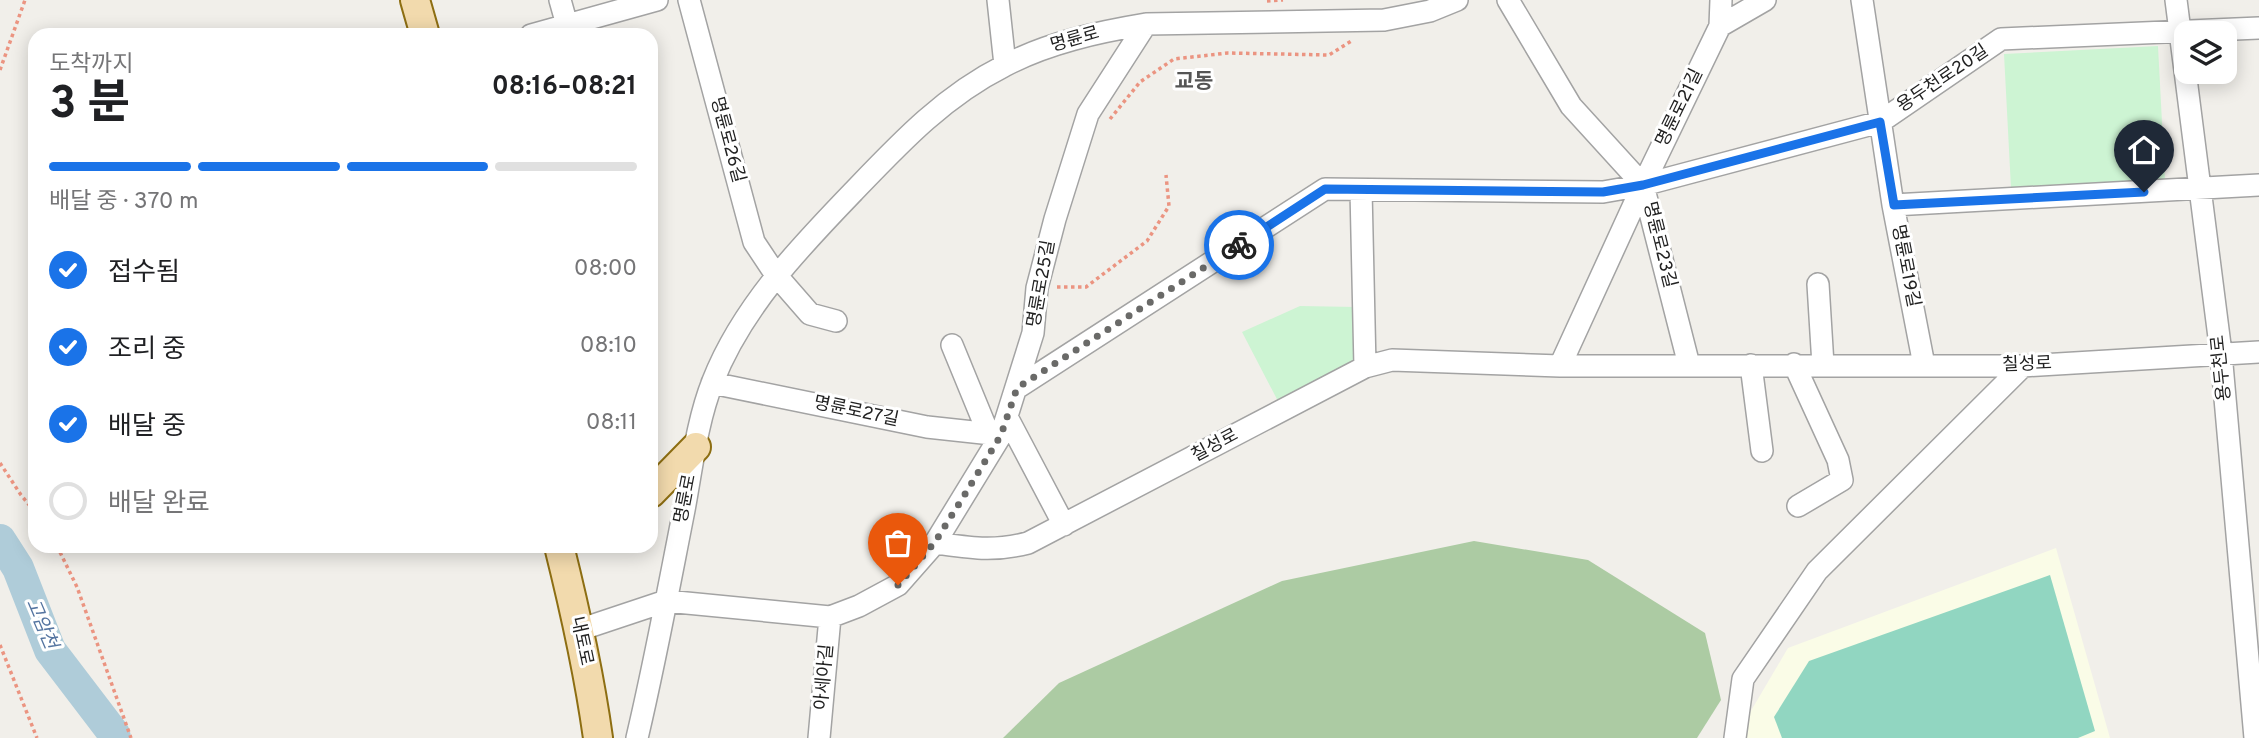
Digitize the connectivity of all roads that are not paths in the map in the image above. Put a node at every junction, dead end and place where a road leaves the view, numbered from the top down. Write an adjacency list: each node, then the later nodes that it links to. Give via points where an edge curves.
1 (415, 0): 16 (main road)
2 (560, 0): 14 (street)
3 (657, 0): 14 (street)
4 (689, 0): 29 (street, 명륜로26길, via 754,242)
5 (998, 0): 21 (street)
6 (1457, 0): 13 (street, 명륜로, via 1384,20)
7 (1508, 0): 24 (street, 명륜로23길, via 1571,106)
8 (1721, 0): 15 (street, 명륜로21길)
9 (1765, 0): 15 (street)
10 (1862, 0): 23 (street, 명륜로19길)
11 (2176, 0): 12 (street, 용두천로)
12 (2179, 21)
13 (1146, 24): 21 (street, 명륜로, via 1057,44); 44 (street, 명륜로25길, via 1088,114 1037,288 1033,332)
14 (567, 25): 17 (street)
15 (1720, 26): 24 (street, 명륜로21길)
16 (423, 28)
17 (556, 28)
18 (2259, 28): 19 (street, 용두천로20길)
19 (2237, 29)
20 (2174, 31): 23 (street, 용두천로20길, via 2001,39)
21 (1005, 65): 29 (street, 명륜로, via 919,125)
22 (2187, 84): 26 (street, 용두천로)
23 (1880, 122): 24 (street, 용두천로20길); 28 (street, 명륜로19길)
24 (1643, 185): 27 (street, 용두천로20길, via 1603,192); 35 (street, 명륜로23길); 40 (street, 명륜로21길)
25 (2259, 185): 26 (street)
26 (2200, 189): 28 (street); 34 (street, 용두천로)
27 (1361, 190): 42 (street); 44 (street, 용두천로20길, via 1325,189)
28 (1894, 205): 39 (street, 명륜로19길)
29 (776, 275): 31 (street, via 810,314); 43 (street, 명륜로)
30 (1818, 284): 38 (street)
31 (836, 321)
32 (952, 345): 45 (street)
33 (2259, 352): 34 (street, 칠성로)
34 (2221, 354): 41 (street, 칠성로); 56 (street, 용두천로)
35 (1689, 365): 36 (street, 칠성로); 40 (street, 칠성로)
36 (1751, 365): 37 (street, 칠성로); 47 (street)
37 (1794, 365): 38 (street, 칠성로); 49 (street, via 1838,460 1842,480)
38 (1823, 365): 39 (street, 칠성로)
39 (1924, 365): 41 (street, 칠성로)
40 (1560, 366): 42 (street, 칠성로, via 1415,359)
41 (2023, 366): 60 (street, via 1817,571 1743,678)
42 (1365, 367): 50 (street, 칠성로)
43 (712, 383): 45 (street, 명륜로27길, via 927,427); 46 (street, 명륜로)
44 (1017, 388): 45 (street, 명륜로25길)
45 (999, 429): 50 (street); 51 (street, 명륜로25길)
46 (696, 447): 48 (main road); 53 (street, 명륜로)
47 (1762, 451)
48 (658, 486)
49 (1798, 506)
50 (1064, 525): 51 (street, 칠성로, via 1009,548 984,550)
51 (935, 542): 54 (street, via 898,585)
52 (561, 553): 55 (main road, 내토로)
53 (666, 601): 54 (street); 55 (street); 58 (street, 명륜로)
54 (830, 617): 59 (street, 아세아길)
55 (579, 630): 57 (main road, 내토로)
56 (2255, 695): 61 (street, 용두천로)
57 (598, 738)
58 (637, 738)
59 (819, 738)
60 (1735, 738)
61 (2255, 738)

